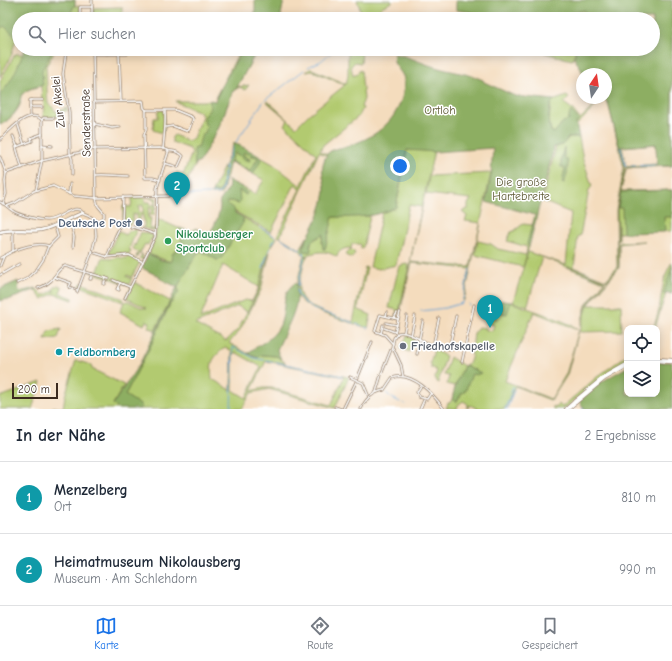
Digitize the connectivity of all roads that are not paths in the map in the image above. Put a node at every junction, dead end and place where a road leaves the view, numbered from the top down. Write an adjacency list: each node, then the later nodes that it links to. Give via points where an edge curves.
1 (92, 0): 2 (street)
2 (92, 7): 3 (street, via 80,7); 4 (street)
3 (80, 12)
4 (92, 12)
5 (65, 56): 33 (street, Zur Akelei, via 63,73 69,112)
6 (93, 56): 10 (street, Senderstraße)
7 (119, 56): 9 (street)
8 (43, 100): 11 (street, via 30,100)
9 (121, 101): 10 (street); 13 (street, via 143,101)
10 (94, 102): 19 (street, Senderstraße)
11 (30, 107): 12 (street); 15 (street)
12 (42, 107)
13 (146, 110): 14 (street); 29 (street)
14 (165, 110): 21 (street); 21 (street, via 175,110 193,119 189,130 186,131 173,126)
15 (30, 116): 17 (street); 18 (street)
16 (54, 118): 17 (street)
17 (42, 120): 22 (street)
18 (18, 124): 24 (street); 25 (street)
19 (94, 124): 20 (street); 30 (street, Senderstraße)
20 (120, 127)
21 (166, 127): 31 (street)
22 (42, 134): 25 (street); 26 (street)
23 (13, 136): 27 (street)
24 (0, 140)
25 (24, 144): 27 (street)
26 (42, 145): 28 (street); 35 (street)
27 (16, 146): 37 (street)
28 (52, 146)
29 (144, 148): 30 (street); 31 (street); 42 (street, via 145,178)
30 (95, 149): 33 (street); 40 (street, Senderstraße)
31 (163, 149): 32 (street)
32 (168, 151): 36 (street); 36 (street, via 177,152 182,156 177,168)
33 (71, 155): 35 (street); 39 (street, Zur Akelei)
34 (0, 157): 38 (street)
35 (41, 161): 37 (street); 44 (street)
36 (164, 163): 42 (street)
37 (22, 168): 38 (street)
38 (6, 173): 51 (street, via 6,194)
39 (72, 175)
40 (96, 175): 41 (street); 49 (street, Senderstraße)
41 (128, 176)
42 (160, 180): 46 (street)
43 (70, 184): 45 (street)
44 (35, 190): 45 (street, via 54,186); 52 (street)
45 (69, 194): 49 (street)
46 (158, 196): 47 (street); 48 (street); 60 (street)
47 (168, 196)
48 (123, 197): 49 (street); 66 (street, via 122,223)
49 (96, 198): 54 (street, via 105,215 102,220)
50 (0, 202): 51 (street)
51 (3, 204): 52 (street)
52 (7, 206): 53 (street, via 14,211 46,220 54,219 73,209 79,209)
53 (83, 213): 54 (street); 55 (street)
54 (95, 220): 64 (street, via 96,236)
55 (61, 223): 56 (street); 62 (street, via 72,228)
56 (55, 226): 58 (street, via 35,230); 61 (street, via 58,237)
57 (131, 228): 60 (street)
58 (14, 230): 59 (street); 63 (street)
59 (0, 232)
60 (155, 234): 68 (street)
61 (49, 246): 63 (street, via 42,244); 83 (street, via 36,270)
62 (73, 246)
63 (13, 251): 65 (street)
64 (92, 252): 66 (street); 71 (street)
65 (4, 256): 67 (street); 70 (street)
66 (107, 257): 68 (street, via 128,255)
67 (0, 258)
68 (143, 262): 86 (street)
69 (19, 264): 73 (street)
70 (0, 266)
71 (85, 271): 72 (street); 74 (street, via 65,266 56,272); 84 (street, via 77,291 69,287)
72 (92, 274): 76 (street); 77 (street)
73 (0, 275)
74 (54, 277): 81 (street); 87 (street)
75 (67, 277): 81 (street)
76 (91, 277)
77 (106, 278): 79 (street); 82 (street)
78 (72, 279): 84 (street)
79 (109, 279)
80 (113, 280): 85 (street)
81 (66, 281): 84 (street)
82 (104, 282)
83 (17, 283)
84 (71, 283)
85 (120, 283): 86 (street); 88 (street)
86 (130, 287): 89 (street)
87 (38, 288)
88 (118, 288)
89 (125, 298)
90 (474, 305): 117 (street)
91 (380, 311): 95 (street)
92 (387, 312): 96 (street)
93 (400, 312): 102 (street)
94 (397, 313): 100 (street)
95 (380, 315): 96 (street); 109 (street, via 375,331)
96 (386, 316): 100 (street)
97 (407, 316): 108 (street)
98 (415, 316): 111 (street)
99 (456, 316): 118 (street)
100 (394, 318): 102 (street)
101 (439, 318): 115 (street)
102 (398, 319): 106 (street)
103 (423, 322): 112 (street)
104 (386, 323): 106 (street)
105 (383, 325): 109 (street)
106 (397, 325): 110 (street)
107 (384, 328): 110 (street)
108 (404, 332): 110 (street); 111 (street)
109 (381, 333): 114 (street)
110 (396, 333): 114 (street)
111 (411, 336): 112 (street)
112 (419, 340): 115 (street); 119 (street)
113 (372, 342): 126 (street)
114 (393, 344): 116 (street)
115 (433, 346): 118 (street)
116 (392, 348): 124 (street, via 401,364); 128 (street)
117 (465, 348): 118 (street); 122 (street)
118 (449, 349)
119 (417, 354)
120 (660, 360): 121 (highway)
121 (672, 361)
122 (462, 362)
123 (624, 368): 132 (highway, via 604,378)
124 (403, 376): 127 (street); 128 (street, via 393,378 385,389)
125 (350, 377): 126 (street)
126 (357, 380): 130 (street, via 365,385); 134 (street)
127 (421, 385): 129 (street); 131 (street, via 417,395)
128 (376, 392): 130 (street)
129 (431, 393): 131 (street, via 428,399); 137 (street)
130 (369, 397): 135 (street)
131 (424, 400): 136 (street)
132 (575, 402): 138 (main road)
133 (335, 407): 134 (street)
134 (342, 409)
135 (361, 409)
136 (420, 409)
137 (444, 409)
138 (567, 409)

